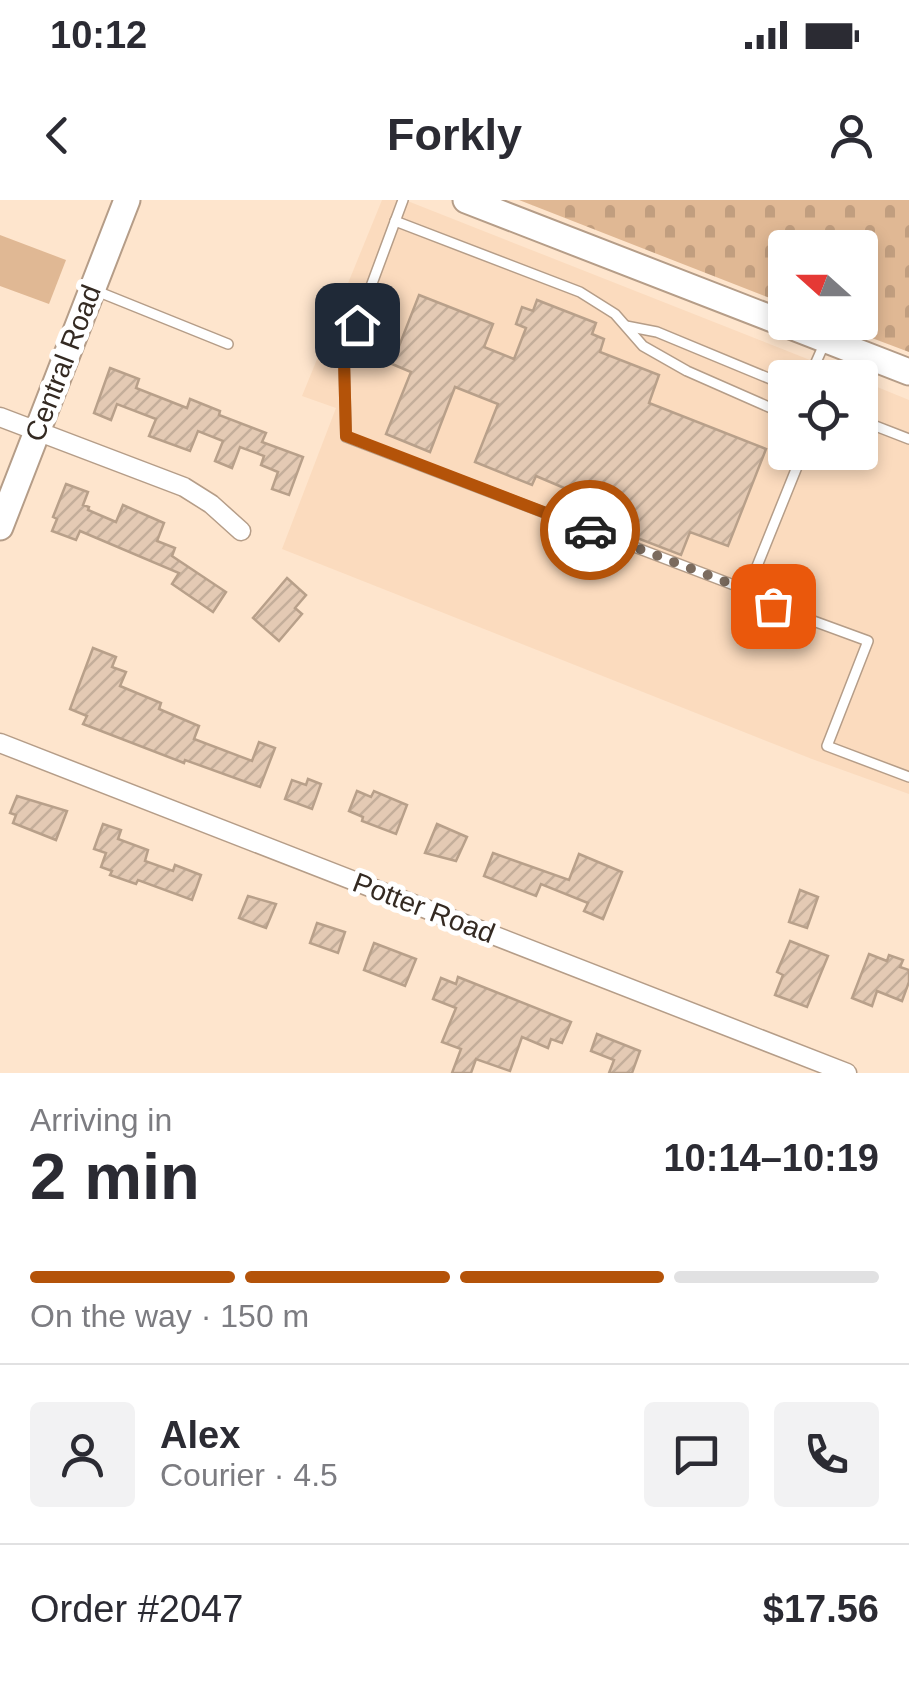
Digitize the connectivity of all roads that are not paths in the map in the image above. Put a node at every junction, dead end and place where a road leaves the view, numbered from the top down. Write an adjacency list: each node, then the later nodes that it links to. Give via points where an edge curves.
1 (126, 200): 5 (street, Central Road)
2 (403, 200): 4 (lane)
3 (466, 200): 6 (street)
4 (395, 221): 7 (lane, via 580,292); 22 (lane, via 344,359 346,436)
5 (92, 289): 9 (lane); 17 (street, Central Road)
6 (768, 317)
7 (626, 326): 12 (lane); 13 (lane, via 643,346 687,371)
8 (826, 340): 10 (lane); 11 (street)
9 (228, 344)
10 (817, 360)
11 (909, 372)
12 (768, 377)
13 (768, 407)
14 (0, 417): 17 (street)
15 (909, 425): 18 (lane)
16 (878, 427): 18 (lane)
17 (37, 430): 20 (street, Central Road); 21 (street, via 184,486)
18 (907, 438)
19 (796, 470): 22 (lane)
20 (0, 527)
21 (240, 531)
22 (747, 590): 24 (lane, via 745,596 868,641 827,746)
23 (0, 743): 25 (street, Potter Road)
24 (909, 777)
25 (848, 1073)

